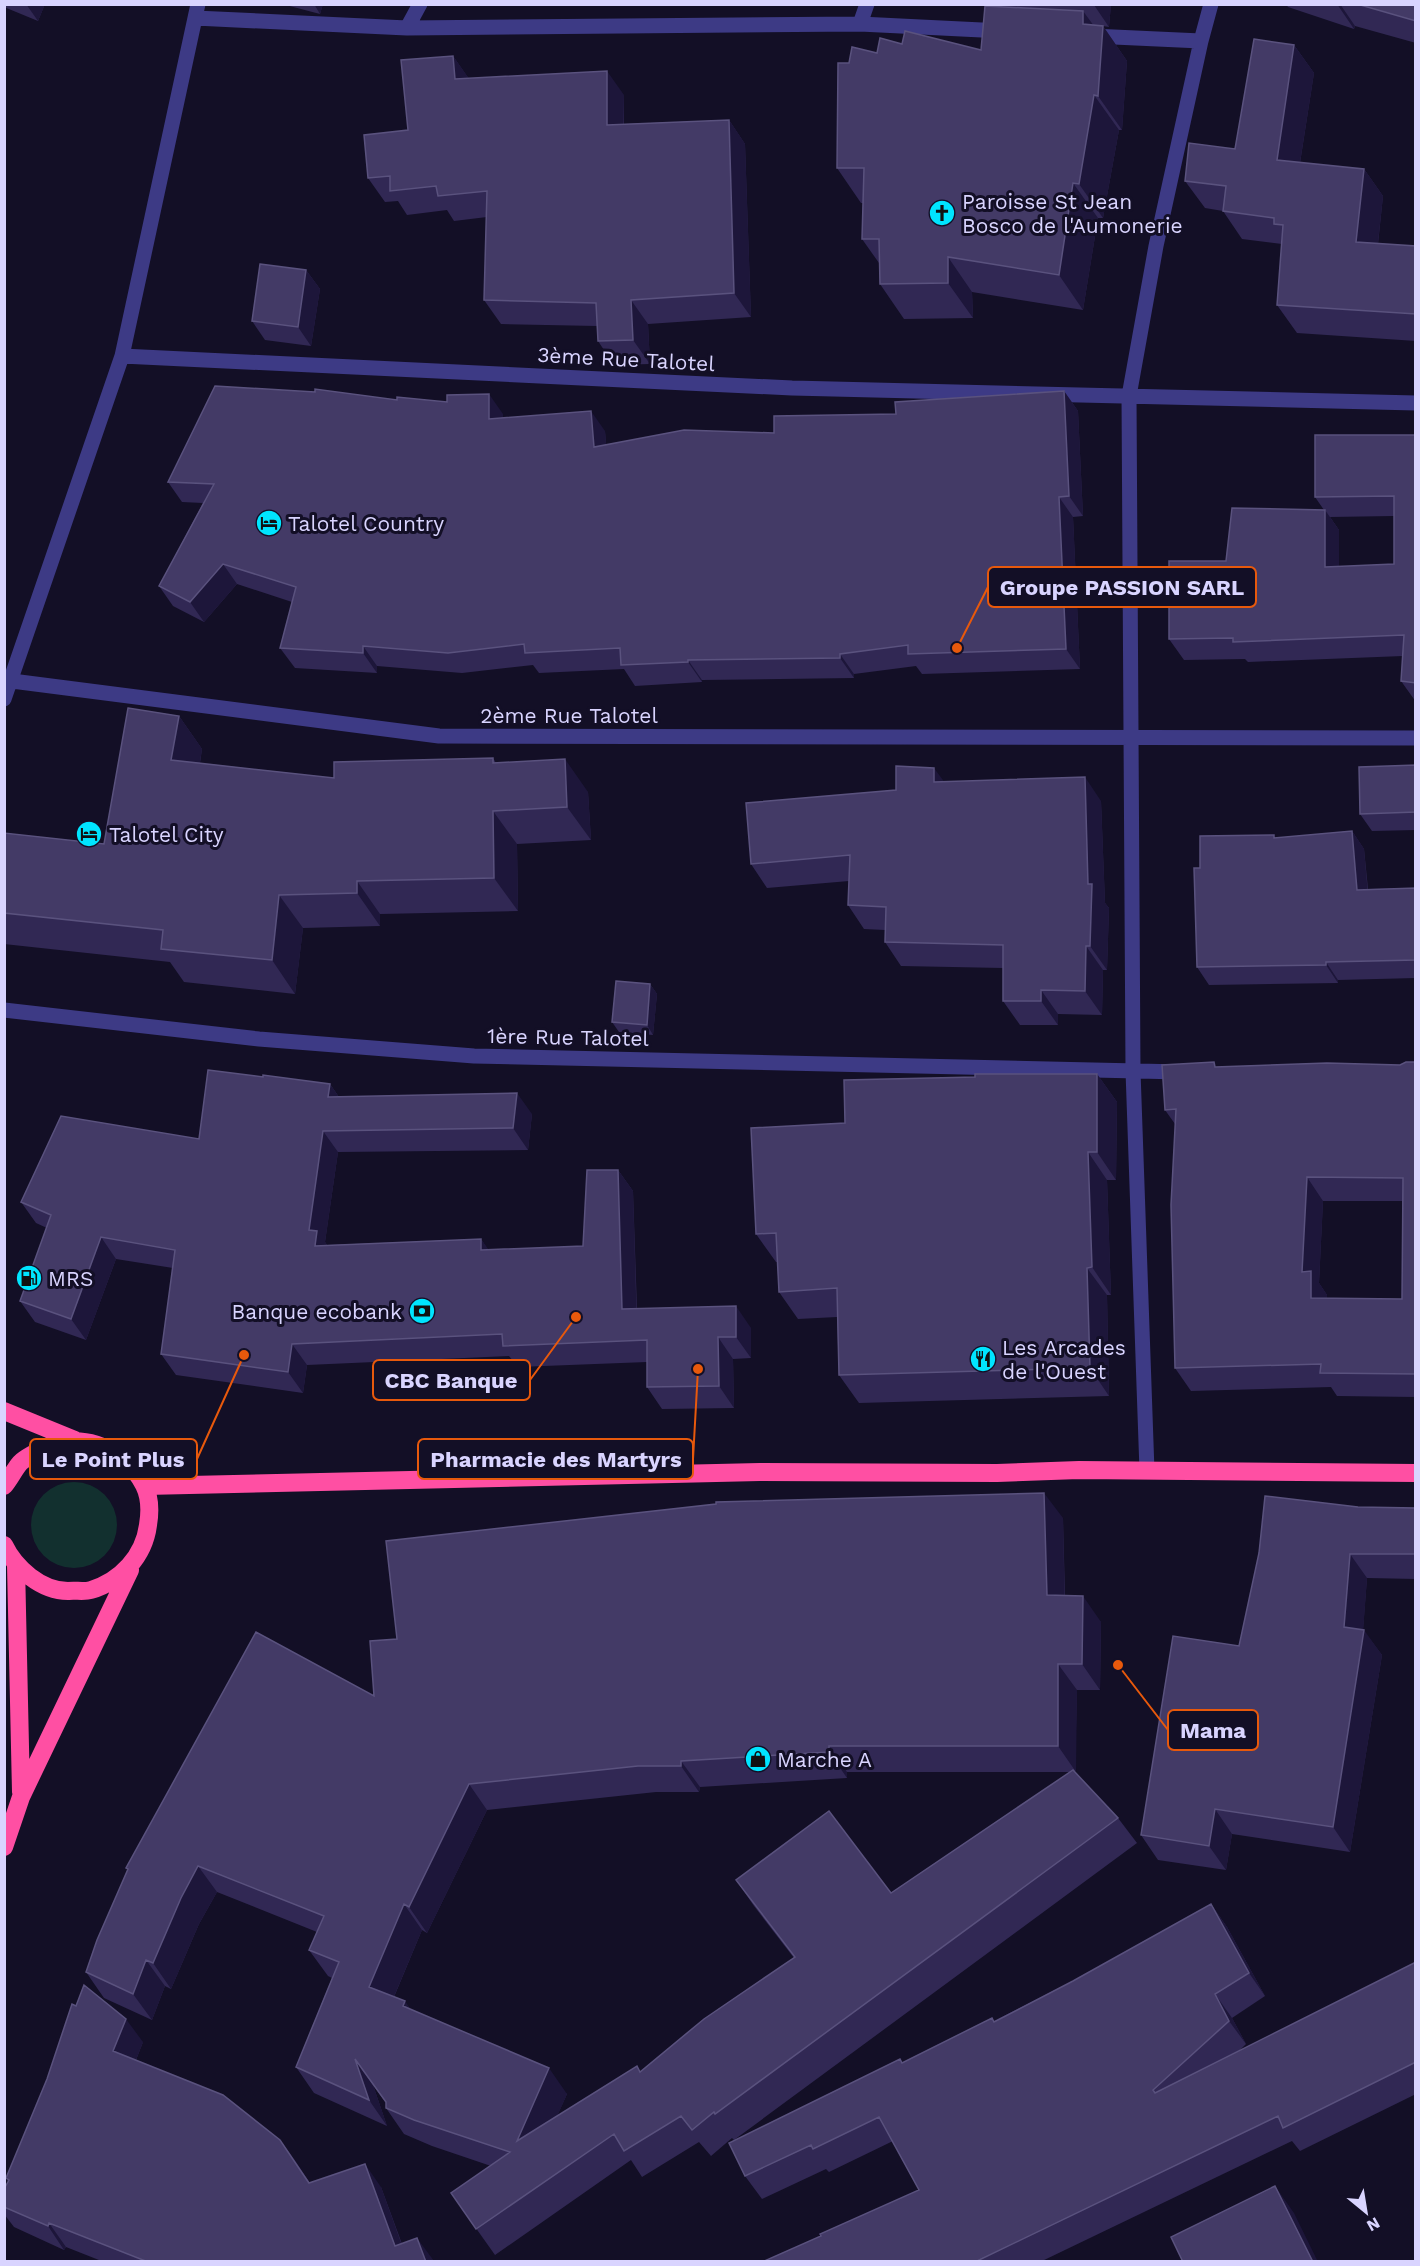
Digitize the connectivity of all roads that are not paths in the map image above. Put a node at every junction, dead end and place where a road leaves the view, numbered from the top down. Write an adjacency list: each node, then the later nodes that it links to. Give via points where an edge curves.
1 (420, 4): 6 (street)
2 (867, 4): 5 (street)
3 (1211, 4): 9 (street)
4 (197, 11): 6 (street); 10 (street)
5 (860, 24): 6 (street); 7 (street)
6 (407, 27)
7 (1013, 32)
8 (1072, 35): 9 (street)
9 (1201, 41): 11 (street, via 1156,246)
10 (122, 356): 11 (street, 3ème Rue Talotel, via 792,388); 13 (street)
11 (1129, 396): 12 (street, 3ème Rue Talotel); 15 (street)
12 (1416, 403)
13 (12, 681): 14 (street); 15 (street, 2ème Rue Talotel, via 439,736)
14 (4, 699)
15 (1130, 738): 16 (street, 2ème Rue Talotel); 18 (street)
16 (1416, 738)
17 (4, 1010): 18 (street, 1ère Rue Talotel, via 259,1040 474,1056)
18 (1133, 1071): 19 (street, 1ère Rue Talotel); 22 (street)
19 (1192, 1072)
20 (4, 1411): 21 (highway)
21 (75, 1440): 24 (highway, via 46,1446 21,1462); 25 (highway, via 104,1446 120,1456)
22 (1147, 1471): 23 (highway); 25 (highway, via 760,1472)
23 (1416, 1473)
24 (4, 1486)
25 (145, 1486): 27 (highway, via 150,1512 147,1539)
26 (4, 1545): 28 (highway)
27 (134, 1562): 28 (highway, via 114,1580 90,1590 62,1591 37,1582); 29 (highway)
28 (16, 1564): 29 (highway)
29 (21, 1797): 30 (highway)
30 (4, 1847)

